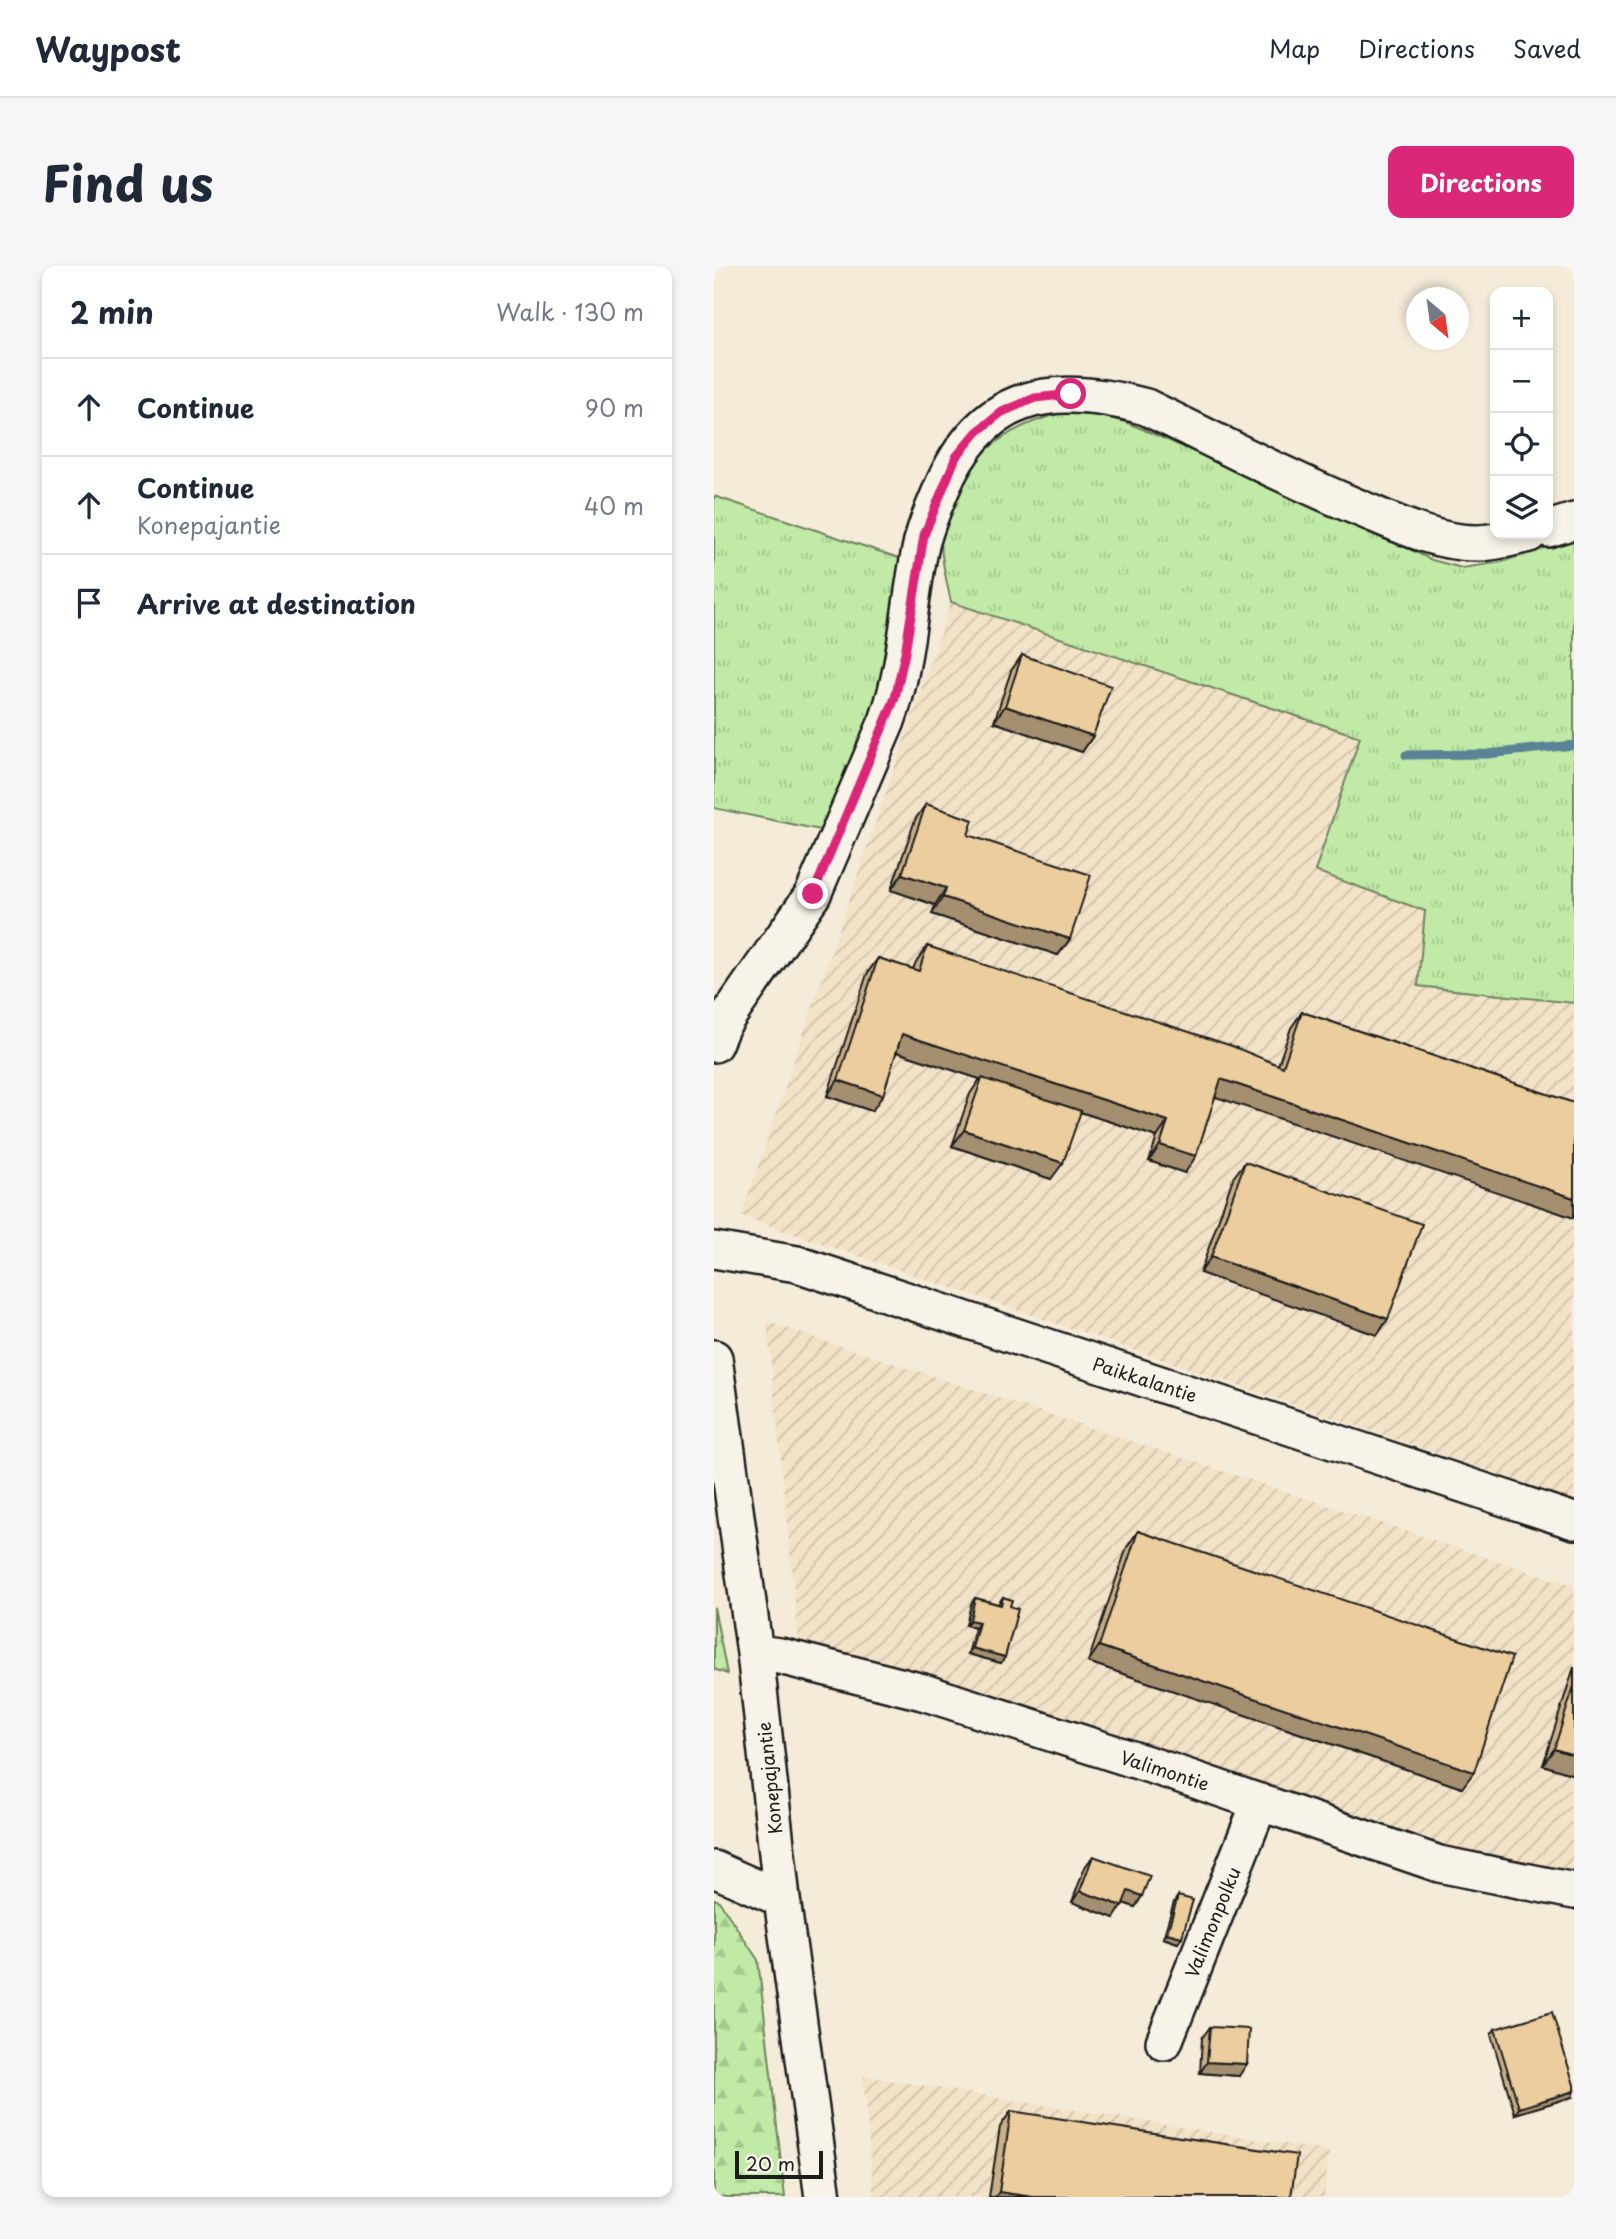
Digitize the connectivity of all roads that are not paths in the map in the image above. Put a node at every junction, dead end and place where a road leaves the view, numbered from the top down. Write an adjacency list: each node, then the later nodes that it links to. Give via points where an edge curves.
1 (1574, 521): 2 (street)
2 (1553, 527)
3 (1507, 539): 4 (street, via 1475,543 1408,528 1317,491 1146,407 1060,394 1035,398 1002,412 967,443 949,471 924,535 901,675 887,722 813,894)
4 (717, 1027)
5 (714, 1250): 7 (street, Paikkalantie, via 797,1264)
6 (714, 1358): 8 (street, Konepajantie)
7 (1574, 1521)
8 (755, 1653): 9 (street, Valimontie, via 923,1692); 12 (street, Konepajantie)
9 (1260, 1802): 11 (street, Valimontie, via 1439,1864); 13 (street, Valimonpolku)
10 (714, 1869): 12 (street)
11 (1574, 1891)
12 (782, 1899): 14 (street, Konepajantie)
13 (1164, 2042)
14 (823, 2197)

